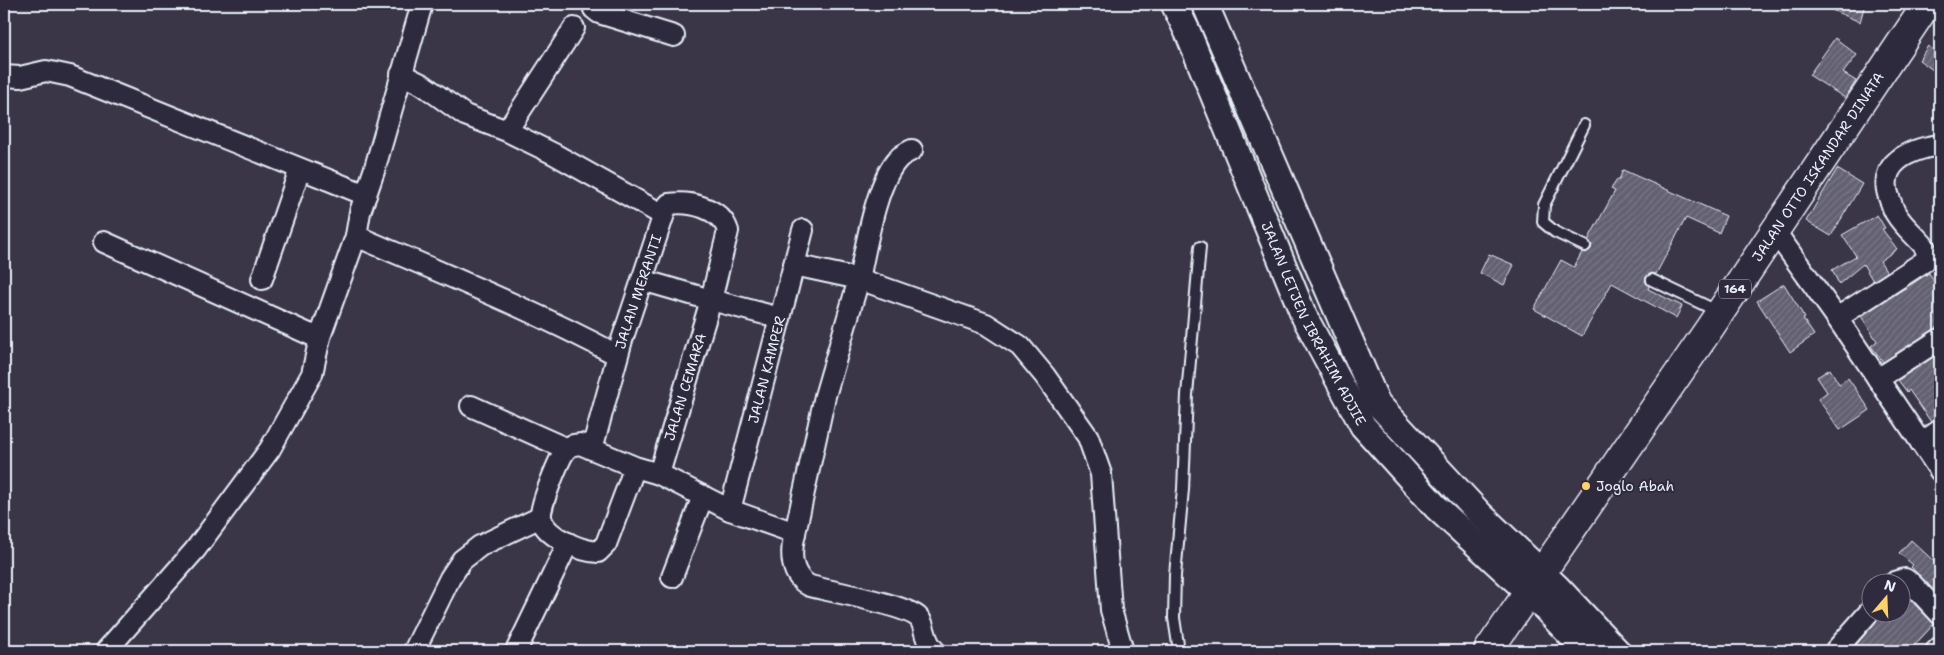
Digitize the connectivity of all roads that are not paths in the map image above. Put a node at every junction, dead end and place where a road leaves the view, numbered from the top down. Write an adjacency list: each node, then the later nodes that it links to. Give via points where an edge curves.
1 (422, 4): 8 (street)
2 (595, 4): 7 (street, via 594,8 599,13)
3 (1174, 4): 50 (street, JALAN LETJEN IBRAHIM ADJIE, via 1304,316 1363,426 1436,508)
4 (1205, 4): 50 (street, JALAN LETJEN IBRAHIM ADJIE, via 1377,403 1480,514)
5 (1927, 4): 18 (main road, JALAN OTTO ISKANDAR DINATA / 164)
6 (574, 28): 11 (street)
7 (674, 36)
8 (401, 74): 11 (street, via 465,115); 15 (street)
9 (4, 76): 14 (street, via 20,77 46,71 70,76)
10 (1584, 125): 21 (lane, via 1544,205 1543,222 1555,232)
11 (507, 132): 16 (street, via 609,183)
12 (1940, 145): 31 (street, via 1914,150 1898,159 1888,172 1886,190 1896,214 1924,246 1927,252 1925,261)
13 (912, 150): 25 (street, via 899,158 890,171 876,204)
14 (300, 169): 15 (street); 24 (street)
15 (366, 195): 19 (street)
16 (663, 215): 26 (street, JALAN MERANTI); 28 (street, JALAN CEMARA, via 670,204 686,203 719,215 724,220 728,231)
17 (803, 230): 23 (street, JALAN KAMPER)
18 (1774, 230): 29 (main road, JALAN OTTO ISKANDAR DINATA / 164); 31 (street)
19 (356, 236): 32 (street); 34 (street)
20 (104, 242): 32 (street)
21 (1585, 246)
22 (1200, 247): 60 (lane, via 1174,575 1174,618)
23 (794, 265): 25 (street); 30 (street, JALAN KAMPER)
24 (262, 279)
25 (859, 279): 47 (street, via 825,396); 59 (street, via 986,324 1020,346 1045,376 1088,437 1101,474 1111,610)
26 (642, 280): 28 (street); 34 (street, JALAN MERANTI)
27 (1652, 280): 29 (lane)
28 (711, 300): 30 (street); 43 (street, JALAN CEMARA)
29 (1720, 313): 50 (main road, JALAN OTTO ISKANDAR DINATA / 164)
30 (780, 318): 45 (street, JALAN KAMPER)
31 (1837, 318): 35 (street)
32 (320, 337): 55 (street, via 312,374 270,449 195,550)
33 (1940, 339): 35 (street)
34 (617, 355): 40 (street, JALAN MERANTI)
35 (1878, 379): 38 (street)
36 (471, 406): 39 (street)
37 (1940, 430): 38 (street)
38 (1921, 443): 42 (street)
39 (566, 448): 40 (street, via 580,444); 46 (street, via 550,484)
40 (592, 449): 41 (street)
41 (635, 467): 43 (street); 48 (street, via 606,544 598,552)
42 (1940, 471)
43 (660, 474): 44 (street)
44 (703, 496): 45 (street); 49 (street)
45 (730, 510): 47 (street)
46 (541, 517): 48 (street, via 545,528); 56 (street, via 480,546 462,560)
47 (795, 533): 58 (street, via 792,560 796,576 803,583 918,616 927,642)
48 (568, 543): 57 (street)
49 (672, 577)
50 (1534, 583): 61 (main road, JALAN OTTO ISKANDAR DINATA / 164); 62 (street, via 1539,602); 63 (street, via 1557,587)
51 (1912, 584): 52 (street)
52 (1940, 614)
53 (1862, 621): 64 (street)
54 (1940, 647): 65 (street)
55 (106, 651)
56 (414, 651)
57 (516, 651)
58 (935, 651)
59 (1123, 651)
60 (1179, 651)
61 (1488, 651)
62 (1586, 651)
63 (1617, 651)
64 (1836, 651)
65 (1936, 651)

